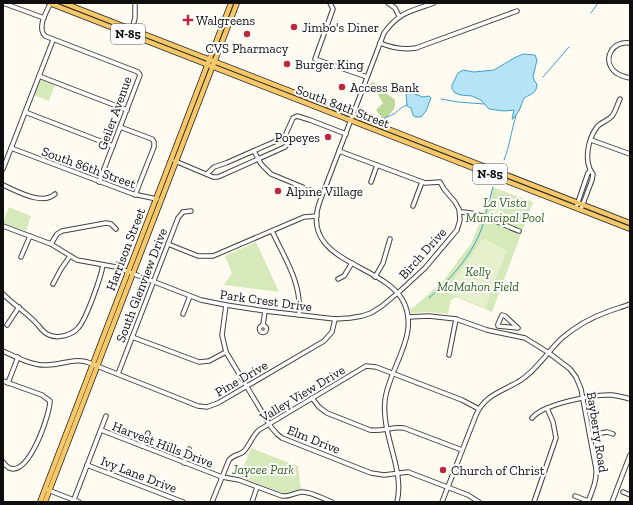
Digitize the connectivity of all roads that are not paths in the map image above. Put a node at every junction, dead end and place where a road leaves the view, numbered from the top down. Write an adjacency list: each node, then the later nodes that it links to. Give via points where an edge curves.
1 (3, 3): 12 (street)
2 (50, 3): 12 (street); 13 (main road, South 84th Street / N-85)
3 (64, 3): 14 (main road, South 84th Street / N-85)
4 (135, 3): 14 (street)
5 (231, 3): 18 (main road, Harrison Street)
6 (237, 3): 18 (main road, Harrison Street)
7 (330, 3): 20 (street, via 333,9 315,59)
8 (388, 3): 11 (street)
9 (434, 3): 11 (street)
10 (517, 10): 17 (street, via 416,48 397,48)
11 (400, 16): 17 (street, via 390,25)
12 (44, 18): 15 (street, via 42,32 44,36)
13 (100, 23): 14 (main road); 18 (main road, South 84th Street / N-85)
14 (132, 29): 18 (main road, South 84th Street / N-85)
15 (53, 40): 19 (street); 23 (street, Geiler Avenue, via 139,73)
16 (630, 42): 21 (street, via 617,44 609,54 614,71)
17 (380, 43): 20 (street)
18 (211, 63): 25 (main road, South 84th Street / N-85); 35 (main road, Harrison Street); 37 (main road, Harrison Street)
19 (39, 76): 23 (street); 24 (street)
20 (367, 77): 25 (street)
21 (630, 78)
22 (620, 99): 29 (street, via 613,115 598,126)
23 (127, 110): 26 (street, Geiler Avenue)
24 (25, 112): 30 (street); 31 (street)
25 (352, 118): 27 (street); 51 (main road, South 84th Street / N-85)
26 (120, 127): 30 (street, Geiler Avenue); 46 (street, via 153,141 154,147)
27 (346, 134): 28 (street, via 297,116 293,118); 33 (street)
28 (285, 136): 32 (street); 36 (street, via 288,144 285,147)
29 (591, 140): 34 (street); 51 (street, via 586,155 593,174 592,180)
30 (113, 146): 41 (street, Geiler Avenue)
31 (11, 148): 39 (street); 41 (street, South 86th Street)
32 (254, 151): 36 (street); 40 (street, via 215,166)
33 (339, 151): 38 (street); 47 (street)
34 (630, 154)
35 (172, 157): 37 (street); 48 (main road, Harrison Street)
36 (259, 160): 40 (street, via 218,177); 47 (street, via 271,174)
37 (176, 162): 40 (street); 49 (main road, Harrison Street)
38 (378, 165): 42 (street); 43 (street)
39 (3, 169)
40 (207, 174)
41 (99, 182): 46 (street, South 86th Street)
42 (371, 182)
43 (422, 182): 50 (street); 53 (street, via 440,182)
44 (3, 185): 45 (street, via 40,198 48,198)
45 (55, 194)
46 (135, 195): 48 (street, South 86th Street)
47 (322, 195): 54 (street)
48 (156, 199): 49 (street); 69 (main road, Harrison Street)
49 (160, 203): 69 (main road, Harrison Street)
50 (413, 206)
51 (579, 206): 55 (main road, South 84th Street / N-85); 58 (main road, South 84th Street / N-85)
52 (191, 211): 64 (street, South Glenview Drive, via 179,215)
53 (460, 212): 60 (street, via 469,212); 75 (street, Birch Drive, via 460,223 453,234 425,268)
54 (317, 216): 59 (street, via 304,217); 67 (street, via 318,230 324,243)
55 (630, 223)
56 (3, 226): 61 (street, Park Crest Drive)
57 (116, 229): 63 (street, via 111,224 106,224 62,231)
58 (630, 229)
59 (272, 231): 64 (street, via 211,257 198,256); 82 (street, via 298,287)
60 (519, 231)
61 (30, 236): 63 (street, Park Crest Drive); 66 (street)
62 (390, 239): 70 (street)
63 (51, 244): 65 (street, Park Crest Drive)
64 (168, 244): 72 (street, South Glenview Drive)
65 (70, 256): 68 (street, Park Crest Drive, via 79,261); 73 (street)
66 (21, 257)
67 (352, 264): 70 (street); 71 (street, via 344,276)
68 (103, 265): 69 (street, Park Crest Drive); 79 (street, via 80,326 70,334 50,335)
69 (130, 273): 72 (street, Park Crest Drive); 96 (main road, Harrison Street)
70 (376, 277): 75 (street)
71 (338, 279)
72 (153, 282): 76 (street, Park Crest Drive); 90 (street, South Glenview Drive)
73 (53, 284)
74 (3, 294): 79 (street)
75 (398, 294): 83 (street, via 405,305); 84 (street, Park Crest Drive, via 371,313)
76 (190, 296): 77 (street, Park Crest Drive); 81 (street)
77 (226, 305): 80 (street, Park Crest Drive); 92 (street, Elm Drive, via 222,335)
78 (629, 305): 93 (street, via 607,311 581,324 561,339)
79 (19, 307): 86 (street)
80 (265, 311): 82 (street, Park Crest Drive); 87 (street)
81 (183, 314)
82 (300, 315): 84 (street, Park Crest Drive)
83 (408, 318): 85 (street, Bayberry Road, via 429,316); 98 (street, via 405,342)
84 (335, 319): 101 (street, Pine Drive, via 332,332 324,341)
85 (456, 319): 89 (street, Bayberry Road, via 487,330); 94 (street)
86 (7, 325)
87 (263, 325)
88 (518, 328): 88 (street, via 504,315 500,318 498,326); 89 (street)
89 (518, 336): 93 (street, Bayberry Road)
90 (132, 337): 92 (street, via 199,362 209,362); 97 (street, South Glenview Drive)
91 (3, 351): 95 (street, Pine Drive)
92 (226, 352): 101 (street, Elm Drive)
93 (549, 353): 103 (street, Bayberry Road, via 570,369 582,389); 106 (street, via 530,374 491,396)
94 (449, 355)
95 (18, 357): 96 (street, Pine Drive, via 43,365 74,360); 100 (street)
96 (95, 365): 97 (street, Pine Drive); 126 (main road, Harrison Street)
97 (118, 374): 101 (street, Pine Drive, via 204,407 215,404)
98 (393, 374): 102 (street, Valley View Drive, via 374,366 366,366); 106 (street, Valley View Drive); 110 (street, via 385,399)
99 (3, 380): 100 (street)
100 (8, 383): 119 (street, via 42,395 50,401 34,449 23,466 13,469)
101 (246, 386): 109 (street, Elm Drive)
102 (312, 398): 109 (street, Valley View Drive); 110 (street, via 317,406 327,413 370,430)
103 (584, 398): 104 (street, via 610,395); 105 (street); 114 (street, Bayberry Road)
104 (630, 399)
105 (547, 408): 108 (street); 144 (street, via 556,438)
106 (479, 409): 117 (street)
107 (106, 416): 111 (street)
108 (532, 418)
109 (268, 423): 122 (street, Elm Drive, via 282,438 374,474); 123 (street, Valley View Drive, via 256,433 244,451 230,458)
110 (386, 429): 117 (street, via 407,428); 122 (street)
111 (101, 430): 115 (street, Harvest Hills Drive); 121 (street)
112 (148, 433): 115 (street)
113 (613, 434): 114 (street, via 607,432)
114 (591, 435): 133 (street, Bayberry Road, via 597,477)
115 (142, 446): 120 (street, Harvest Hills Drive)
116 (189, 449): 120 (street)
117 (462, 450): 125 (street)
118 (630, 455): 145 (street)
119 (3, 462)
120 (184, 463): 123 (street, Harvest Hills Drive)
121 (87, 465): 131 (street); 137 (street, Ivy Lane Drive)
122 (396, 473): 125 (street, Elm Drive, via 409,472); 141 (street, via 399,488)
123 (222, 477): 124 (street, Harvest Hills Drive); 138 (street, Valley View Drive)
124 (257, 487): 129 (street, Harvest Hills Drive, via 282,496); 139 (street)
125 (448, 487): 142 (street); 143 (street, Elm Drive)
126 (47, 490): 131 (street); 134 (main road, Harrison Street); 135 (main road, Harrison Street)
127 (624, 492): 128 (street)
128 (630, 495)
129 (290, 496): 132 (street); 140 (street, Harvest Hills Drive, via 305,492)
130 (575, 496): 133 (street)
131 (73, 501): 136 (street)
132 (290, 501)
133 (588, 501)
134 (40, 502)
135 (45, 502)
136 (79, 502)
137 (183, 502)
138 (212, 502)
139 (252, 502)
140 (332, 502)
141 (396, 502)
142 (442, 502)
143 (479, 502)
144 (534, 502)
145 (612, 502)

